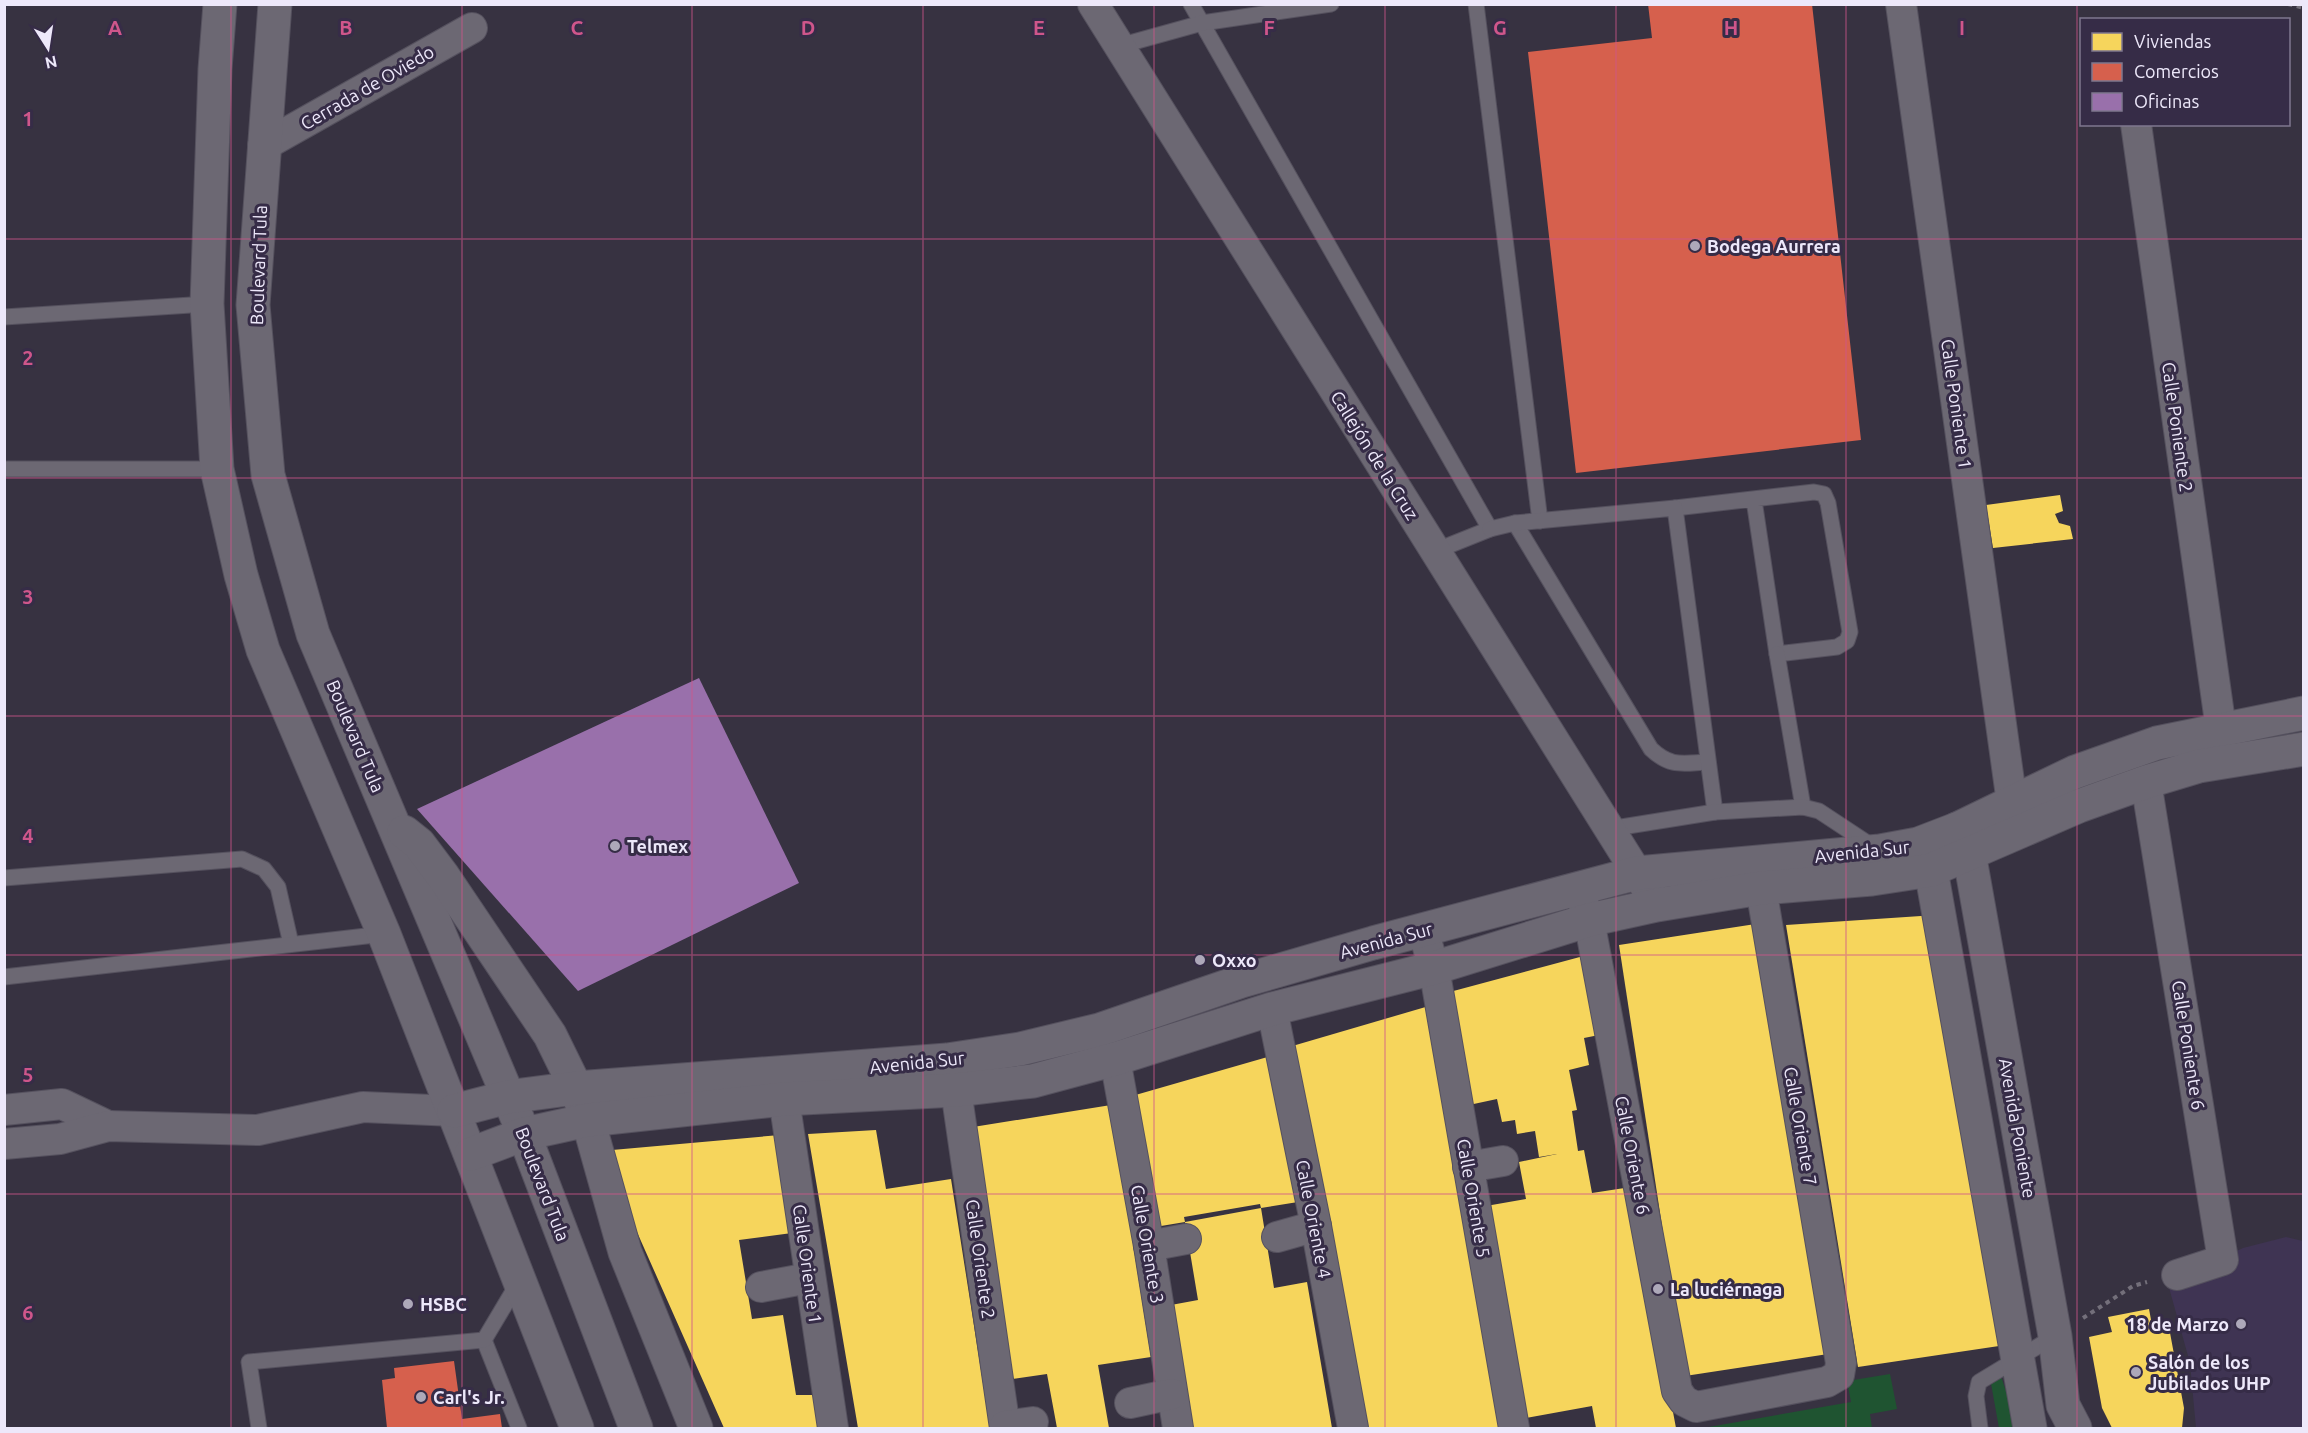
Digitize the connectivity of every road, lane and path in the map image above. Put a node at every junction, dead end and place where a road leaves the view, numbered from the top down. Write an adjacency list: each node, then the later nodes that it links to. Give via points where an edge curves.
1 (220, 4): 15 (main road, via 214,69)
2 (275, 4): 14 (main road, Boulevard Tula)
3 (1093, 4): 12 (street, Callejón de la Cruz)
4 (1191, 4): 10 (lane)
5 (1331, 4): 10 (lane)
6 (1476, 4): 21 (lane)
7 (1901, 4): 31 (street, Calle Poniente 1)
8 (2288, 4): 9 (path)
9 (2304, 8)
10 (1202, 23): 12 (lane); 23 (lane)
11 (471, 28): 14 (street, Cerrada de Oviedo)
12 (1119, 46): 24 (street, Callejón de la Cruz)
13 (2136, 126): 27 (street, Calle Poniente 2)
14 (263, 146): 34 (main road, Boulevard Tula, via 253,305 268,475 313,634)
15 (207, 304): 16 (lane); 18 (main road)
16 (4, 317)
17 (4, 469): 18 (lane)
18 (217, 469): 46 (main road, via 263,650)
19 (1754, 500): 20 (lane); 25 (lane); 25 (lane, via 1824,494 1850,632 1847,641 1837,647)
20 (1676, 508): 21 (lane); 29 (lane)
21 (1540, 520): 22 (lane)
22 (1515, 523): 23 (lane); 29 (lane, via 1651,749 1671,763)
23 (1490, 529): 24 (lane)
24 (1435, 551): 35 (street, Callejón de la Cruz)
25 (1777, 654): 32 (lane)
26 (2302, 723): 27 (main road, Avenida Sur)
27 (2221, 729): 31 (main road, Avenida Sur, via 2157,743 2074,772)
28 (2304, 749): 30 (main road, Avenida Sur, via 2199,766)
29 (1708, 762): 33 (lane)
30 (2146, 782): 36 (main road, Avenida Sur); 69 (street, Calle Poniente 6, via 2223,1260)
31 (2012, 802): 36 (main road, Avenida Sur)
32 (1803, 807): 33 (lane); 37 (lane, via 1819,811)
33 (1715, 812): 35 (lane)
34 (392, 821): 52 (main road, via 419,844 443,876 550,1035); 54 (main road, Boulevard Tula)
35 (1609, 829): 39 (street, Callejón de la Cruz)
36 (1963, 841): 38 (main road, Avenida Sur); 73 (main road, Avenida Poniente)
37 (1880, 852): 38 (main road, Avenida Sur); 39 (main road, Avenida Sur)
38 (1925, 857): 42 (main road, Avenida Sur, via 1872,879); 75 (main road)
39 (1637, 873): 41 (main road, Avenida Sur); 43 (street, Callejón de la Cruz)
40 (4, 878): 47 (lane, via 242,859 264,869 278,887)
41 (1579, 888): 44 (street, Calle Oriente 6); 45 (main road, Avenida Sur)
42 (1761, 888): 43 (main road, Avenida Sur); 76 (street, Calle Oriente 7, via 1841,1363 1839,1375 1827,1382 1696,1407 1684,1401)
43 (1657, 905): 44 (main road, Avenida Sur)
44 (1589, 920): 48 (main road, Avenida Sur); 76 (street, Calle Oriente 6)
45 (1423, 930): 48 (street, Calle Oriente 5); 52 (main road, Avenida Sur, via 1242,981 1099,1030 1020,1049 947,1060)
46 (384, 934): 47 (lane); 57 (main road)
47 (291, 944): 49 (lane)
48 (1434, 968): 50 (main road, Avenida Sur); 64 (street, Calle Oriente 5)
49 (4, 976)
50 (1272, 1009): 51 (main road, Avenida Sur); 65 (street, Calle Oriente 4)
51 (1115, 1059): 53 (main road, Avenida Sur, via 1033,1081); 68 (street, Calle Oriente 3)
52 (576, 1088): 54 (main road, Avenida Sur); 58 (main road)
53 (956, 1090): 55 (main road, Avenida Sur); 79 (street, Calle Oriente 2)
54 (508, 1097): 57 (main road, Avenida Sur); 60 (main road, Boulevard Tula)
55 (784, 1099): 58 (main road, Avenida Sur); 70 (street, Calle Oriente 1)
56 (4, 1110): 59 (street, via 62,1104)
57 (454, 1111): 59 (street, via 363,1107 258,1130); 62 (main road)
58 (588, 1120): 60 (main road, Avenida Sur); 84 (main road, via 625,1252)
59 (108, 1126): 61 (street, via 60,1139)
60 (524, 1134): 62 (main road, Avenida Sur); 83 (main road, Boulevard Tula)
61 (4, 1144)
62 (471, 1154): 71 (main road)
63 (1503, 1161): 64 (street)
64 (1468, 1167): 88 (street, Calle Oriente 5)
65 (1316, 1226): 66 (street); 87 (street, Calle Oriente 4)
66 (1277, 1237)
67 (1186, 1239): 68 (street)
68 (1149, 1246): 77 (street, Calle Oriente 3)
69 (2177, 1275): 73 (path, via 2133,1286)
70 (809, 1278): 72 (street); 85 (street, Calle Oriente 1)
71 (520, 1279): 74 (lane); 82 (main road)
72 (761, 1287)
73 (2055, 1336): 75 (lane); 91 (main road, Avenida Poniente, via 2063,1405)
74 (484, 1340): 80 (lane, via 249,1362); 81 (lane)
75 (2018, 1359): 89 (lane, via 1979,1382 1976,1396); 90 (main road)
76 (1677, 1391)
77 (1172, 1394): 78 (street); 86 (street, Calle Oriente 3)
78 (1130, 1402)
79 (1014, 1426)
80 (259, 1428)
81 (519, 1428)
82 (578, 1428)
83 (636, 1428)
84 (696, 1428)
85 (833, 1428)
86 (1178, 1428)
87 (1353, 1428)
88 (1514, 1428)
89 (1980, 1428)
90 (2030, 1428)
91 (2075, 1428)

